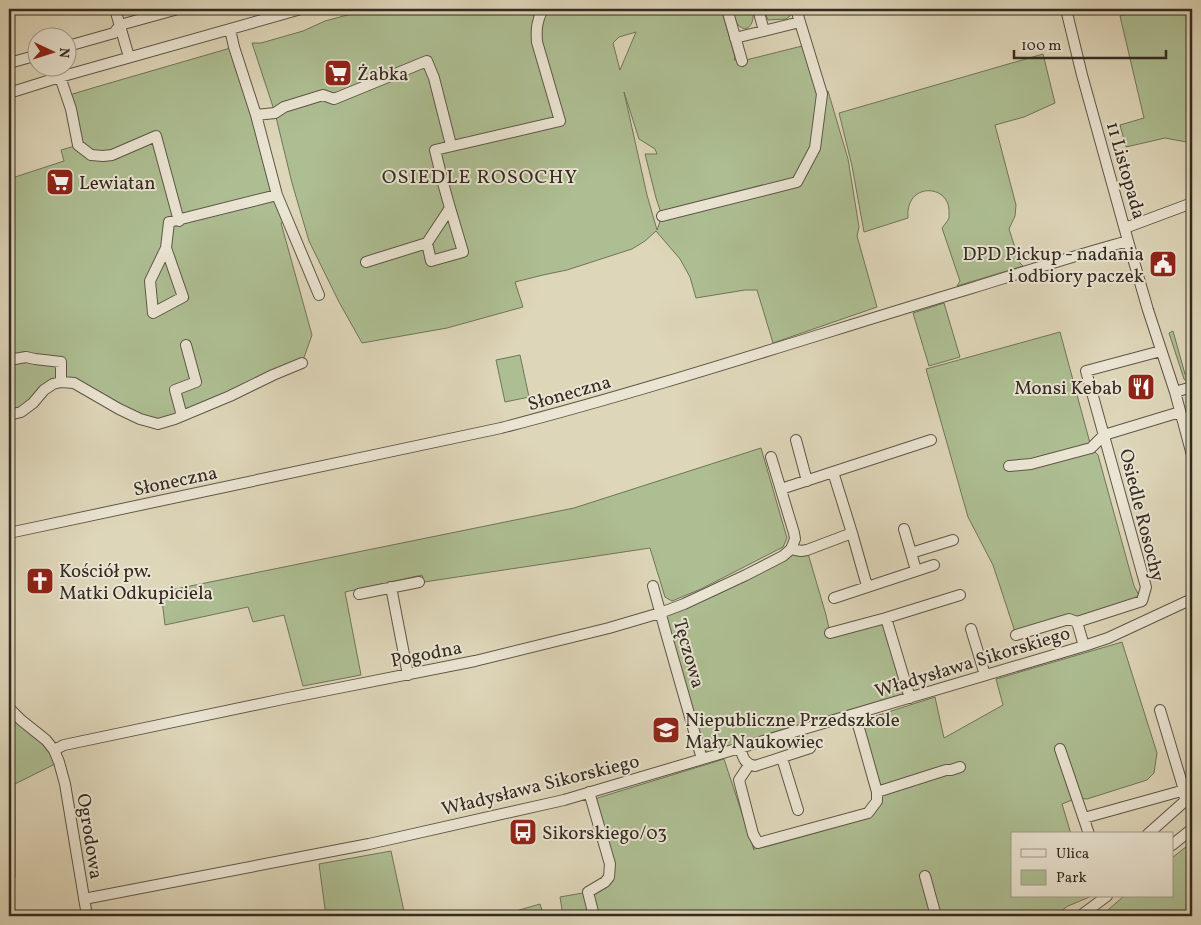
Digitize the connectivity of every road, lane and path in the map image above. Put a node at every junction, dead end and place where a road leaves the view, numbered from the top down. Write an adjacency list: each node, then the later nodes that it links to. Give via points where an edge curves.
1 (115, 9): 11 (street)
2 (178, 9): 11 (street)
3 (301, 9): 9 (street)
4 (543, 9): 25 (street, via 536,28 538,42 560,121)
5 (727, 9): 14 (street)
6 (758, 9): 13 (street)
7 (796, 9): 10 (street)
8 (1066, 9): 31 (street, 11 Listopada)
9 (282, 11): 12 (street)
10 (800, 22): 13 (street); 29 (street, via 822,94 815,148 797,182)
11 (120, 26): 15 (street, via 114,33); 16 (street)
12 (230, 29): 16 (street); 24 (street)
13 (764, 31): 14 (street)
14 (735, 38): 18 (street)
15 (78, 43)
16 (129, 57): 20 (street)
17 (28, 58): 19 (street)
18 (742, 61)
19 (9, 63)
20 (78, 72)
21 (57, 78): 23 (street)
22 (60, 78): 30 (street, via 78,145 91,155 112,155 156,136)
23 (9, 93)
24 (256, 115): 25 (street, via 275,113 323,95 334,99 427,61); 26 (street)
25 (451, 145): 28 (street, via 435,150)
26 (277, 195): 30 (street); 36 (street)
27 (1192, 203): 31 (street)
28 (450, 208): 33 (street); 33 (street, via 463,252 431,261)
29 (662, 216)
30 (178, 221): 34 (street, via 169,222)
31 (1125, 228): 32 (street, 11 Listopada)
32 (1128, 241): 38 (street, 11 Listopada); 57 (street, Słoneczna, via 572,410)
33 (427, 243): 35 (street)
34 (166, 248): 34 (street, via 150,281 152,313 183,297)
35 (366, 262)
36 (319, 295)
37 (186, 345): 46 (street, via 196,382 175,390)
38 (1161, 351): 43 (street, 11 Listopada); 47 (street, Osiedle Rosochy, via 1086,371)
39 (9, 360): 41 (street, via 26,357 61,362)
40 (302, 363): 46 (street)
41 (61, 382): 45 (street, via 44,390 21,412); 46 (street, via 74,383 118,409 150,422 158,424)
42 (1192, 387): 43 (street)
43 (1175, 392): 44 (street, 11 Listopada)
44 (1180, 412): 47 (street, Osiedle Rosochy); 50 (street, 11 Listopada)
45 (9, 415)
46 (182, 416)
47 (1104, 435): 52 (street, Osiedle Rosochy, via 1091,448 1031,464); 74 (street, Osiedle Rosochy, via 1146,587 1142,601)
48 (796, 440): 54 (street)
49 (931, 440): 53 (street)
50 (1192, 455)
51 (771, 457): 55 (street)
52 (1009, 466)
53 (833, 472): 54 (street); 58 (street)
54 (806, 481): 55 (street)
55 (781, 489): 60 (street, via 795,539)
56 (904, 529): 61 (street)
57 (9, 533)
58 (852, 533): 60 (street, via 807,550); 66 (street)
59 (953, 540): 61 (street)
60 (791, 549): 72 (street, Pogodna, via 746,575)
61 (911, 553): 63 (street)
62 (934, 564): 63 (street)
63 (916, 570): 66 (street)
64 (418, 582): 67 (street)
65 (653, 586): 72 (street, Tęczowa)
66 (867, 586): 70 (street)
67 (391, 588): 68 (street); 79 (street)
68 (359, 594)
69 (960, 595): 73 (street)
70 (834, 598)
71 (1192, 598): 78 (street, Władysława Sikorskiego)
72 (660, 613): 79 (street, Pogodna, via 514,653); 90 (street, Tęczowa)
73 (886, 618): 76 (street); 81 (street)
74 (1077, 622): 77 (street, via 1069,619); 78 (street)
75 (970, 629): 80 (street)
76 (830, 633)
77 (1016, 635)
78 (1084, 646): 80 (street, Władysława Sikorskiego)
79 (408, 675): 88 (street, Pogodna, via 64,745)
80 (985, 676): 81 (street, Władysława Sikorskiego)
81 (910, 698): 84 (street, Władysława Sikorskiego)
82 (9, 708): 88 (street)
83 (1160, 710): 93 (street)
84 (855, 714): 85 (street, Władysława Sikorskiego); 95 (street)
85 (740, 748): 90 (street, Władysława Sikorskiego); 91 (street)
86 (810, 748): 89 (street)
87 (1060, 749): 97 (street)
88 (54, 750): 104 (street, Ogrodowa, via 65,784)
89 (782, 758): 91 (street); 96 (street)
90 (702, 759): 94 (street, Władysława Sikorskiego)
91 (749, 765): 95 (street, via 739,780 758,843 868,813 876,801)
92 (960, 767): 95 (street)
93 (1188, 789): 97 (street); 100 (street, via 1184,803)
94 (589, 792): 104 (street, Władysława Sikorskiego, via 369,844); 106 (street, via 610,864 609,877 588,892)
95 (877, 792)
96 (798, 810)
97 (1084, 818): 99 (street)
98 (1192, 828): 101 (street)
99 (1088, 832)
100 (1150, 832)
101 (1174, 843)
102 (925, 876): 107 (street)
103 (1104, 898): 108 (street)
104 (84, 899): 105 (street, Ogrodowa)
105 (87, 916)
106 (594, 916)
107 (936, 916)
108 (1080, 916)

